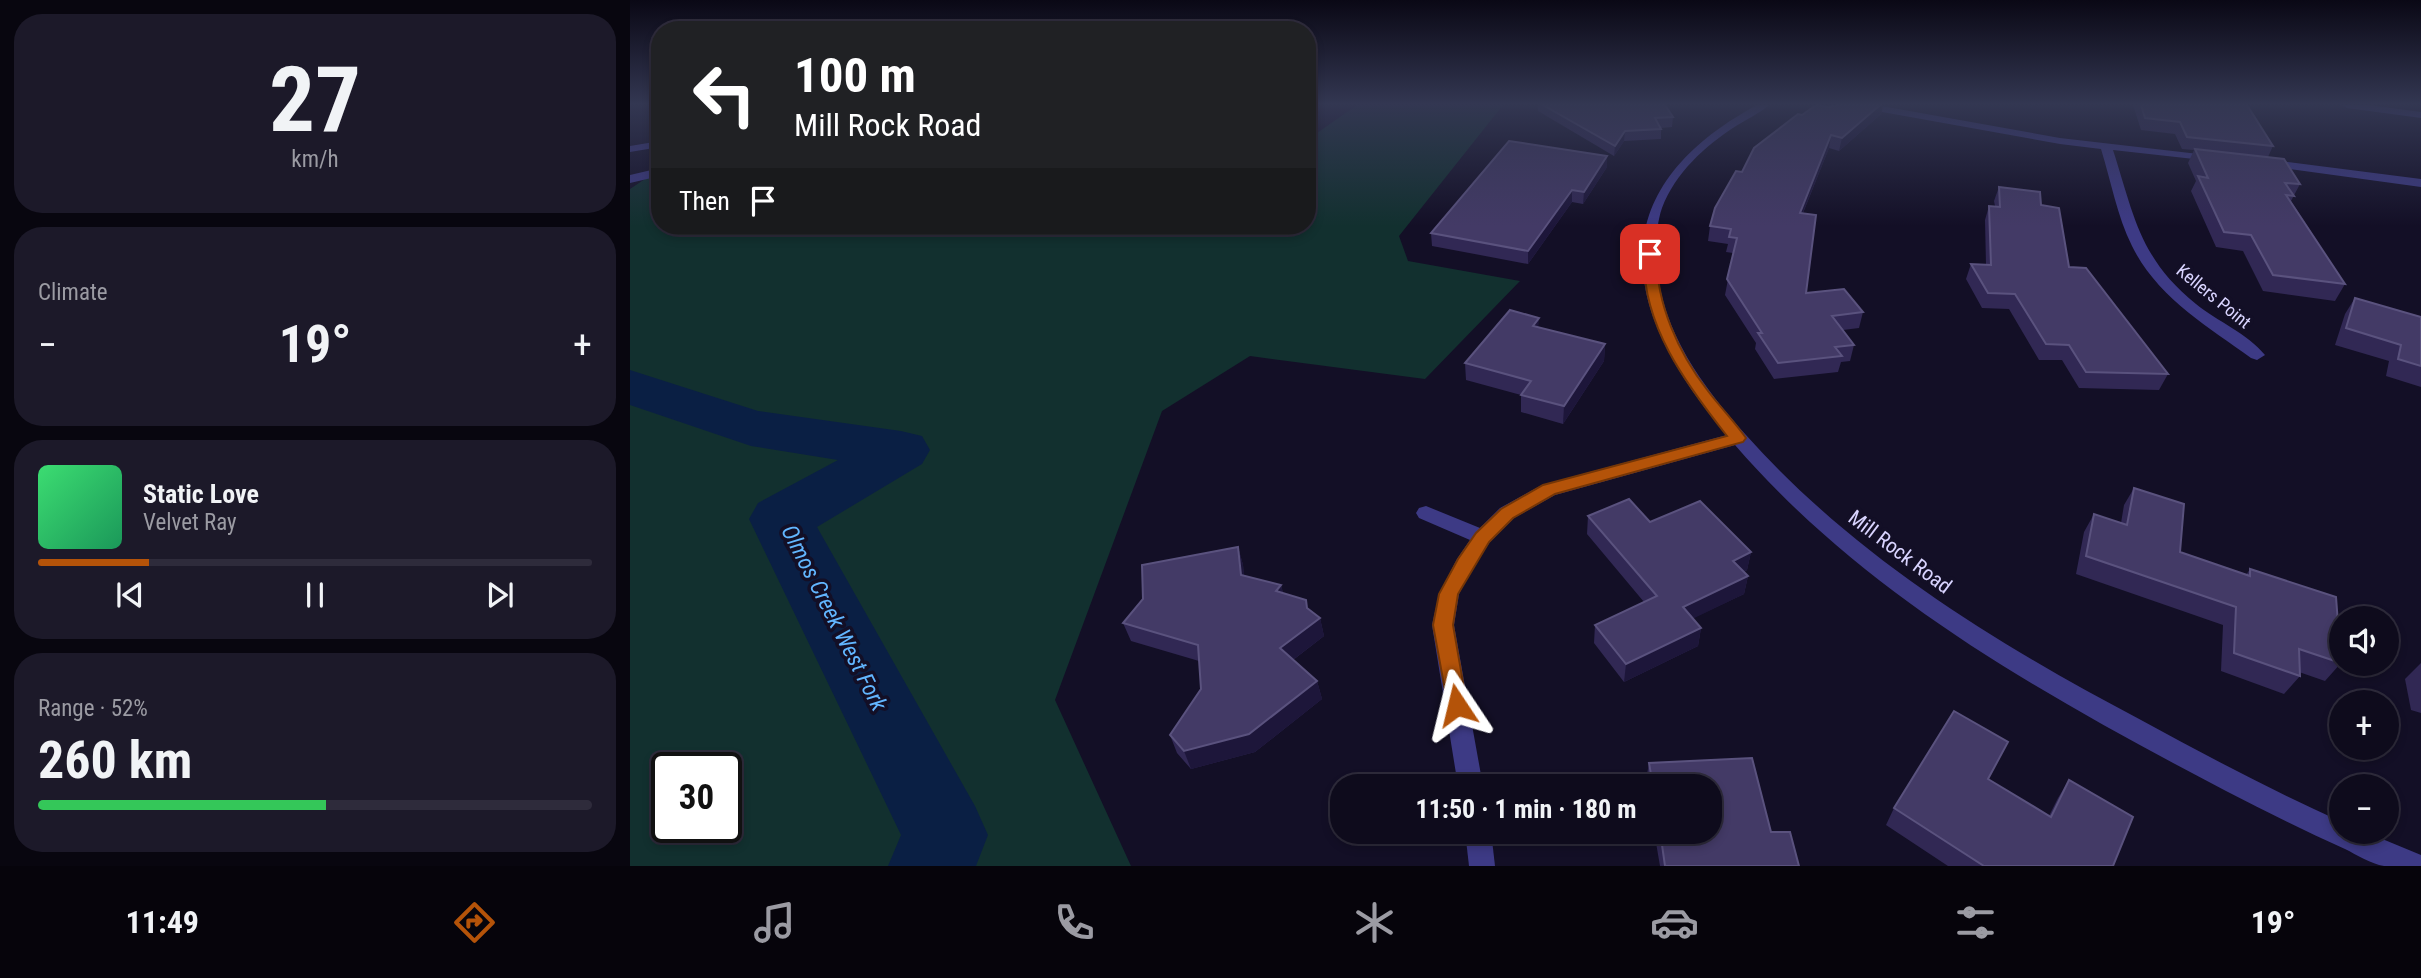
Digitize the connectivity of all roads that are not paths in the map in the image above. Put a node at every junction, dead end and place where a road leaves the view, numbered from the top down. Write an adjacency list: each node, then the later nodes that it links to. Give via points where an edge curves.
1 (1705, 145): 12 (street, Mill Rock Road, via 1681,167 1655,210 1650,271 1657,307 1673,347 1699,391)
2 (2095, 145): 4 (street)
3 (651, 146): 5 (street)
4 (2106, 147): 6 (street); 11 (street, Kellers Point, via 2133,233 2148,263 2179,295)
5 (630, 149)
6 (2223, 159)
7 (2250, 161): 10 (street)
8 (651, 174): 9 (street)
9 (630, 179)
10 (2421, 183)
11 (2257, 355)
12 (1738, 438): 14 (street, via 1549,489 1507,513); 18 (street, Mill Rock Road, via 1789,493 1854,549 1955,622 2079,700 2229,780)
13 (1426, 513): 14 (street)
14 (1483, 537): 15 (street, via 1449,594 1443,625)
15 (1469, 774)
16 (1479, 844): 17 (street)
17 (1482, 866)
18 (2415, 866)

